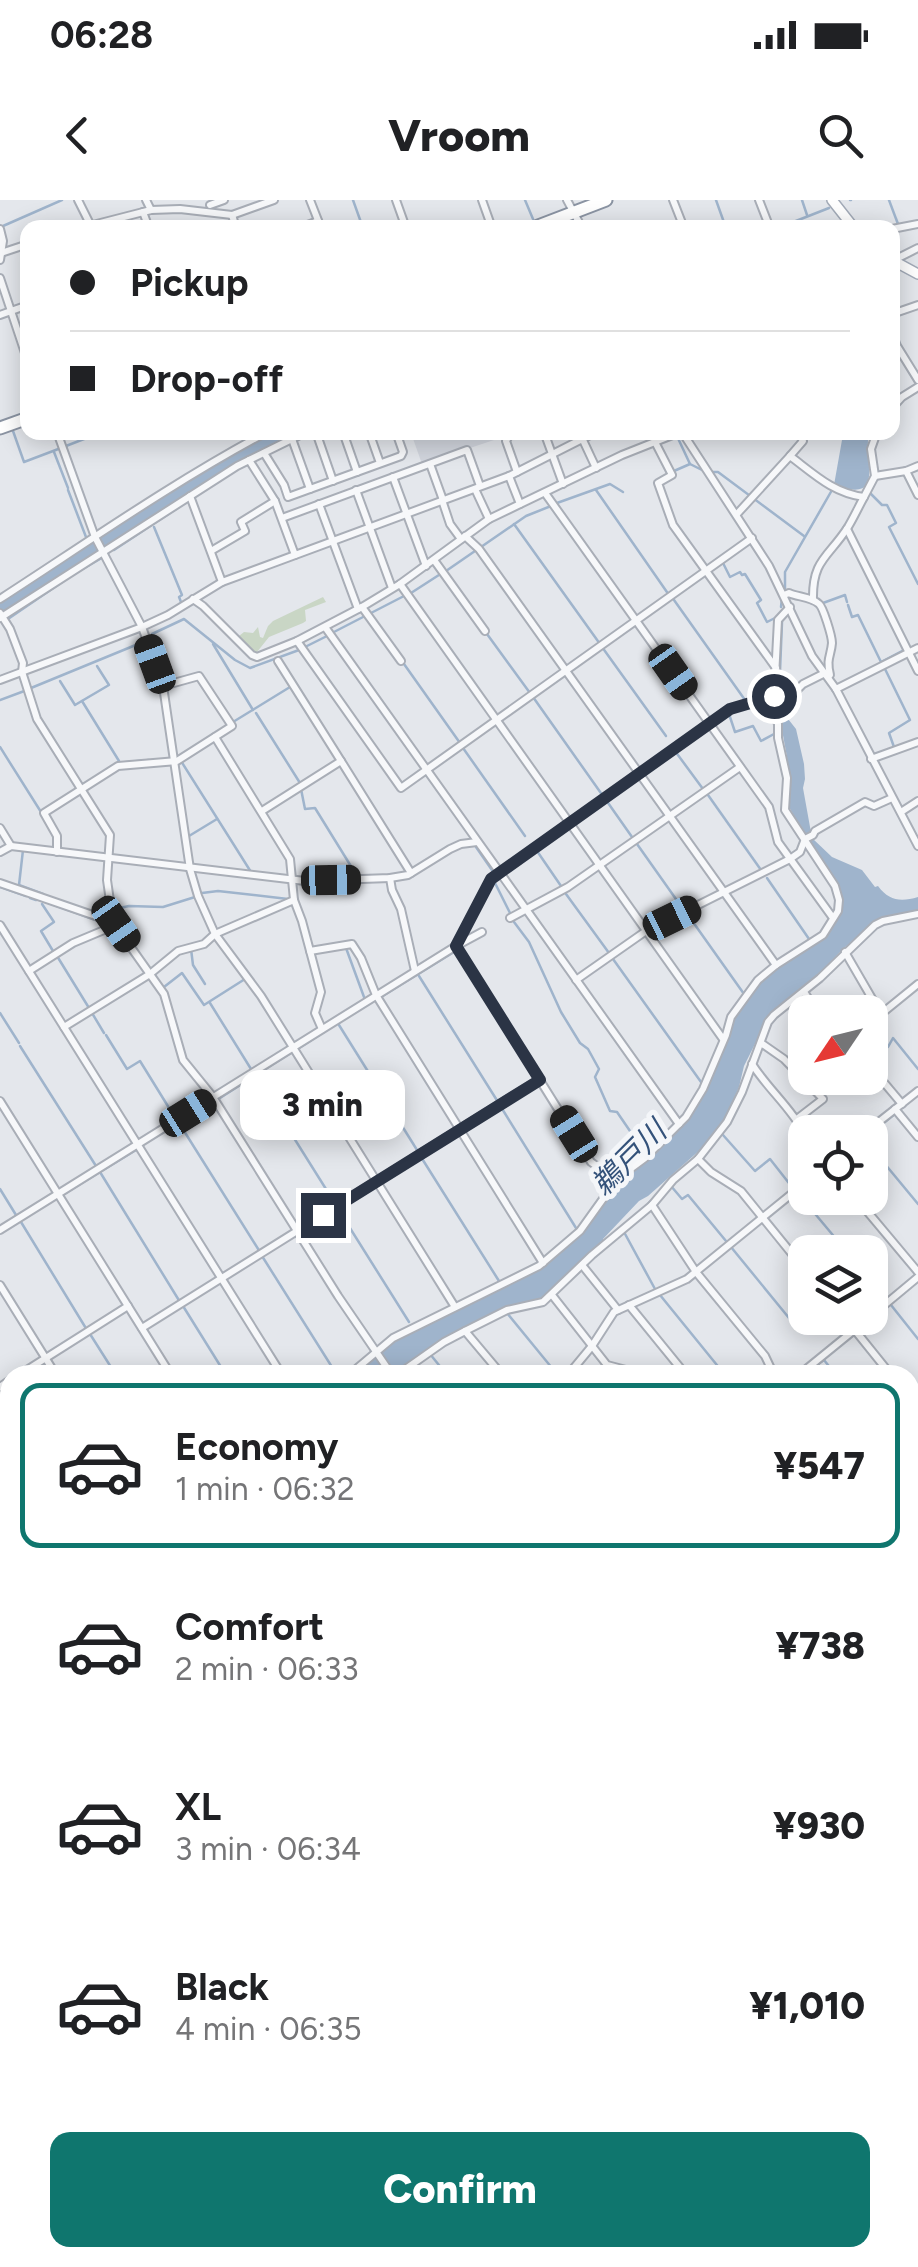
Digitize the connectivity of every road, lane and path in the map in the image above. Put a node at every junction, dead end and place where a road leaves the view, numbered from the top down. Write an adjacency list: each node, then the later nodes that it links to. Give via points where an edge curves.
1 (146, 200): 9 (street)
2 (274, 200): 6 (street)
3 (606, 200): 8 (highway)
4 (832, 200): 15 (main road)
5 (222, 201): 7 (street); 10 (street)
6 (262, 202): 10 (street)
7 (209, 206): 9 (street); 10 (street)
8 (570, 206): 14 (highway)
9 (147, 211): 11 (street); 12 (street)
10 (227, 215): 13 (street)
11 (108, 220)
12 (148, 220)
13 (230, 220)
14 (546, 220)
15 (848, 220)
16 (0, 230): 17 (street)
17 (1, 255)
18 (0, 278): 20 (street)
19 (20, 307): 20 (street)
20 (10, 311): 21 (street); 22 (street)
21 (0, 315)
22 (20, 339)
23 (900, 351): 24 (street)
24 (918, 383): 25 (street)
25 (902, 397)
26 (60, 440): 74 (street)
27 (253, 440): 74 (street)
28 (292, 440): 42 (street); 58 (street)
29 (319, 440): 55 (street)
30 (346, 440): 51 (street)
31 (372, 440): 46 (street)
32 (399, 440): 46 (street, via 401,456)
33 (507, 440): 52 (street)
34 (547, 440): 43 (street)
35 (578, 440): 43 (street)
36 (583, 440): 49 (street)
37 (660, 440): 41 (street)
38 (684, 440): 69 (street)
39 (802, 440): 44 (street)
40 (874, 440): 53 (street)
41 (655, 442): 49 (street); 83 (street, via 672,475 658,483 673,524)
42 (264, 453): 45 (street); 58 (street, via 288,498)
43 (552, 453): 52 (street); 56 (street)
44 (790, 456): 63 (street, via 844,494); 69 (street)
45 (249, 460): 62 (street); 65 (street)
46 (380, 463): 51 (street)
47 (430, 463): 54 (street); 57 (street, via 466,450); 64 (street)
48 (918, 466): 50 (street)
49 (596, 468): 56 (street)
50 (906, 471): 53 (street); 61 (street)
51 (357, 472): 55 (street)
52 (513, 474): 57 (street); 67 (street)
53 (875, 476): 63 (street)
54 (393, 477): 59 (street); 68 (street)
55 (334, 481): 58 (street)
56 (564, 484): 60 (street)
57 (477, 488): 64 (street); 71 (street)
58 (310, 489)
59 (356, 490): 66 (street); 72 (street)
60 (545, 493): 67 (street); 93 (street)
61 (918, 494)
62 (190, 496): 78 (street); 79 (street)
63 (864, 496): 73 (street)
64 (442, 500): 68 (street); 75 (street)
65 (275, 502): 70 (street); 79 (street)
66 (319, 504): 70 (street); 77 (street)
67 (520, 504): 71 (street)
68 (406, 514): 72 (street); 82 (street)
69 (737, 514): 76 (street)
70 (282, 518): 80 (street)
71 (489, 519): 75 (street)
72 (370, 528): 77 (street); 85 (street)
73 (847, 530): 89 (street, via 814,574); 99 (street)
74 (96, 538): 78 (street); 87 (street)
75 (463, 538): 81 (street); 103 (street, via 479,550)
76 (752, 538): 83 (street); 86 (street)
77 (332, 541): 80 (street); 91 (street)
78 (104, 550): 92 (street); 94 (street)
79 (211, 551): 84 (street)
80 (295, 555): 84 (street)
81 (434, 560): 82 (street); 96 (street)
82 (426, 566): 85 (street)
83 (706, 571): 93 (street); 102 (street)
84 (222, 582): 88 (street)
85 (396, 586): 91 (street); 111 (street)
86 (784, 594): 89 (street); 90 (street)
87 (0, 599)
88 (194, 599): 94 (street); 97 (street, via 255,657)
89 (813, 600): 106 (street, via 823,607 832,643)
90 (790, 607): 102 (street, via 778,620); 106 (street)
91 (360, 608): 95 (street); 101 (street)
92 (1, 616): 105 (street)
93 (636, 620): 103 (street); 112 (street)
94 (142, 627): 105 (street); 108 (street)
95 (325, 627): 97 (street); 119 (street)
96 (485, 631)
97 (297, 641): 119 (street, via 401,788)
98 (918, 648): 99 (street)
99 (909, 653): 104 (street); 109 (street)
100 (278, 661): 117 (street)
101 (401, 661)
102 (776, 669): 110 (street)
103 (566, 670): 111 (street); 120 (street)
104 (918, 671)
105 (22, 672): 107 (street); 121 (street, via 38,719)
106 (826, 675): 109 (street); 110 (street)
107 (0, 680)
108 (163, 686): 113 (street, via 199,676 232,726); 116 (street)
109 (836, 689): 115 (street)
110 (775, 698): 112 (street, via 730,709); 129 (street, via 788,778 785,810)
111 (496, 720): 119 (street); 127 (street)
112 (710, 724): 118 (street); 120 (street)
113 (215, 736): 116 (street); 124 (street)
114 (918, 742): 115 (street)
115 (871, 759): 122 (street)
116 (175, 761): 121 (street, via 121,765); 138 (street)
117 (341, 761): 124 (street); 139 (street)
118 (740, 767): 126 (street); 136 (street, via 771,810 778,842)
119 (426, 770): 130 (street)
120 (640, 774): 126 (street); 127 (street)
121 (82, 789): 134 (street, via 44,813 57,836); 135 (street, via 109,834)
122 (892, 798): 125 (street); 129 (street, via 874,806 865,802)
123 (918, 801): 125 (street)
124 (262, 811): 142 (street, via 288,852)
125 (901, 812): 132 (street)
126 (670, 816): 137 (street); 144 (street)
127 (570, 823): 137 (street); 140 (street)
128 (0, 828): 131 (street)
129 (807, 839): 136 (street); 149 (street, via 837,890)
130 (478, 842): 139 (street, via 450,849); 140 (street)
131 (11, 846): 133 (street); 134 (street)
132 (918, 846)
133 (0, 852)
134 (57, 852): 135 (street)
135 (108, 858): 138 (street); 150 (street)
136 (790, 859): 144 (street); 149 (street)
137 (600, 865): 146 (street); 152 (street)
138 (190, 868): 142 (street); 154 (street)
139 (411, 873): 141 (street)
140 (500, 873): 146 (street); 155 (street)
141 (390, 878): 142 (street); 160 (street)
142 (292, 880): 145 (street)
143 (0, 884): 150 (street)
144 (724, 892): 152 (street); 158 (street)
145 (294, 900): 154 (street); 156 (street)
146 (526, 910): 148 (street); 162 (street)
147 (918, 914): 157 (street, via 875,925)
148 (510, 918)
149 (834, 918): 158 (street, via 821,938)
150 (114, 923): 159 (street); 161 (street)
151 (0, 925): 159 (street)
152 (646, 931): 162 (street); 173 (street)
153 (482, 932): 155 (street)
154 (216, 934): 161 (street, via 178,951); 175 (street)
155 (456, 946): 160 (street); 177 (street)
156 (310, 951): 166 (street, via 352,944); 172 (street, via 321,992 315,1016)
157 (845, 952): 165 (street); 168 (street)
158 (776, 965): 173 (street, via 737,1008)
159 (29, 971): 171 (street)
160 (416, 971): 166 (street)
161 (150, 974): 171 (street); 180 (street, via 165,997 183,1060)
162 (576, 980): 186 (street)
163 (918, 984): 164 (street)
164 (909, 991): 169 (street); 170 (street)
165 (804, 992): 167 (street); 174 (street, via 768,1022)
166 (376, 995): 172 (street); 187 (street)
167 (806, 995)
168 (869, 995)
169 (918, 1002)
170 (888, 1008)
171 (64, 1027): 189 (street)
172 (322, 1028): 175 (street)
173 (724, 1040): 186 (street, via 704,1089)
174 (761, 1043): 176 (street); 184 (street, via 822,1099)
175 (292, 1047): 180 (street); 192 (street)
176 (751, 1063): 183 (street); 190 (street, via 734,1110)
177 (540, 1080): 187 (street); 191 (street, via 591,1162)
178 (918, 1090): 182 (street)
179 (888, 1091): 182 (street)
180 (213, 1097): 189 (street); 199 (street)
181 (0, 1101): 193 (street)
182 (899, 1106): 185 (street); 188 (street)
183 (792, 1115)
184 (801, 1115)
185 (888, 1115)
186 (679, 1124): 191 (street)
187 (460, 1129): 192 (street); 201 (street)
188 (918, 1137)
189 (138, 1144): 193 (street); 205 (street)
190 (698, 1159): 195 (street); 197 (street, via 736,1186)
191 (616, 1180): 201 (street, via 580,1230)
192 (376, 1182): 199 (street); 211 (street)
193 (58, 1194): 198 (street); 210 (street)
194 (788, 1197): 197 (street)
195 (652, 1206): 202 (street); 203 (street)
196 (870, 1215): 204 (street)
197 (762, 1218): 200 (street); 203 (street)
198 (0, 1230)
199 (296, 1231): 205 (street); 218 (street)
200 (788, 1249)
201 (543, 1263): 211 (street)
202 (582, 1265): 207 (street); 212 (street)
203 (696, 1272): 209 (street); 231 (street)
204 (918, 1274): 208 (street)
205 (221, 1278): 213 (street); 223 (street)
206 (0, 1285): 219 (street)
207 (552, 1295): 214 (street); 217 (street)
208 (888, 1300)
209 (630, 1305): 212 (street); 230 (street)
210 (128, 1306): 213 (street); 219 (street)
211 (454, 1307): 218 (street)
212 (618, 1310): 217 (street)
213 (142, 1328): 222 (street)
214 (465, 1331): 226 (street); 227 (street)
215 (848, 1335): 232 (street)
216 (858, 1335): 233 (street)
217 (592, 1346): 228 (street); 229 (street)
218 (375, 1353): 224 (street); 225 (street)
219 (46, 1358): 220 (street); 221 (street)
220 (34, 1365)
221 (50, 1365)
222 (165, 1365)
223 (276, 1365)
224 (360, 1365)
225 (385, 1365)
226 (409, 1365)
227 (494, 1365)
228 (578, 1365)
229 (607, 1365)
230 (678, 1365)
231 (769, 1365)
232 (811, 1365)
233 (884, 1365)

